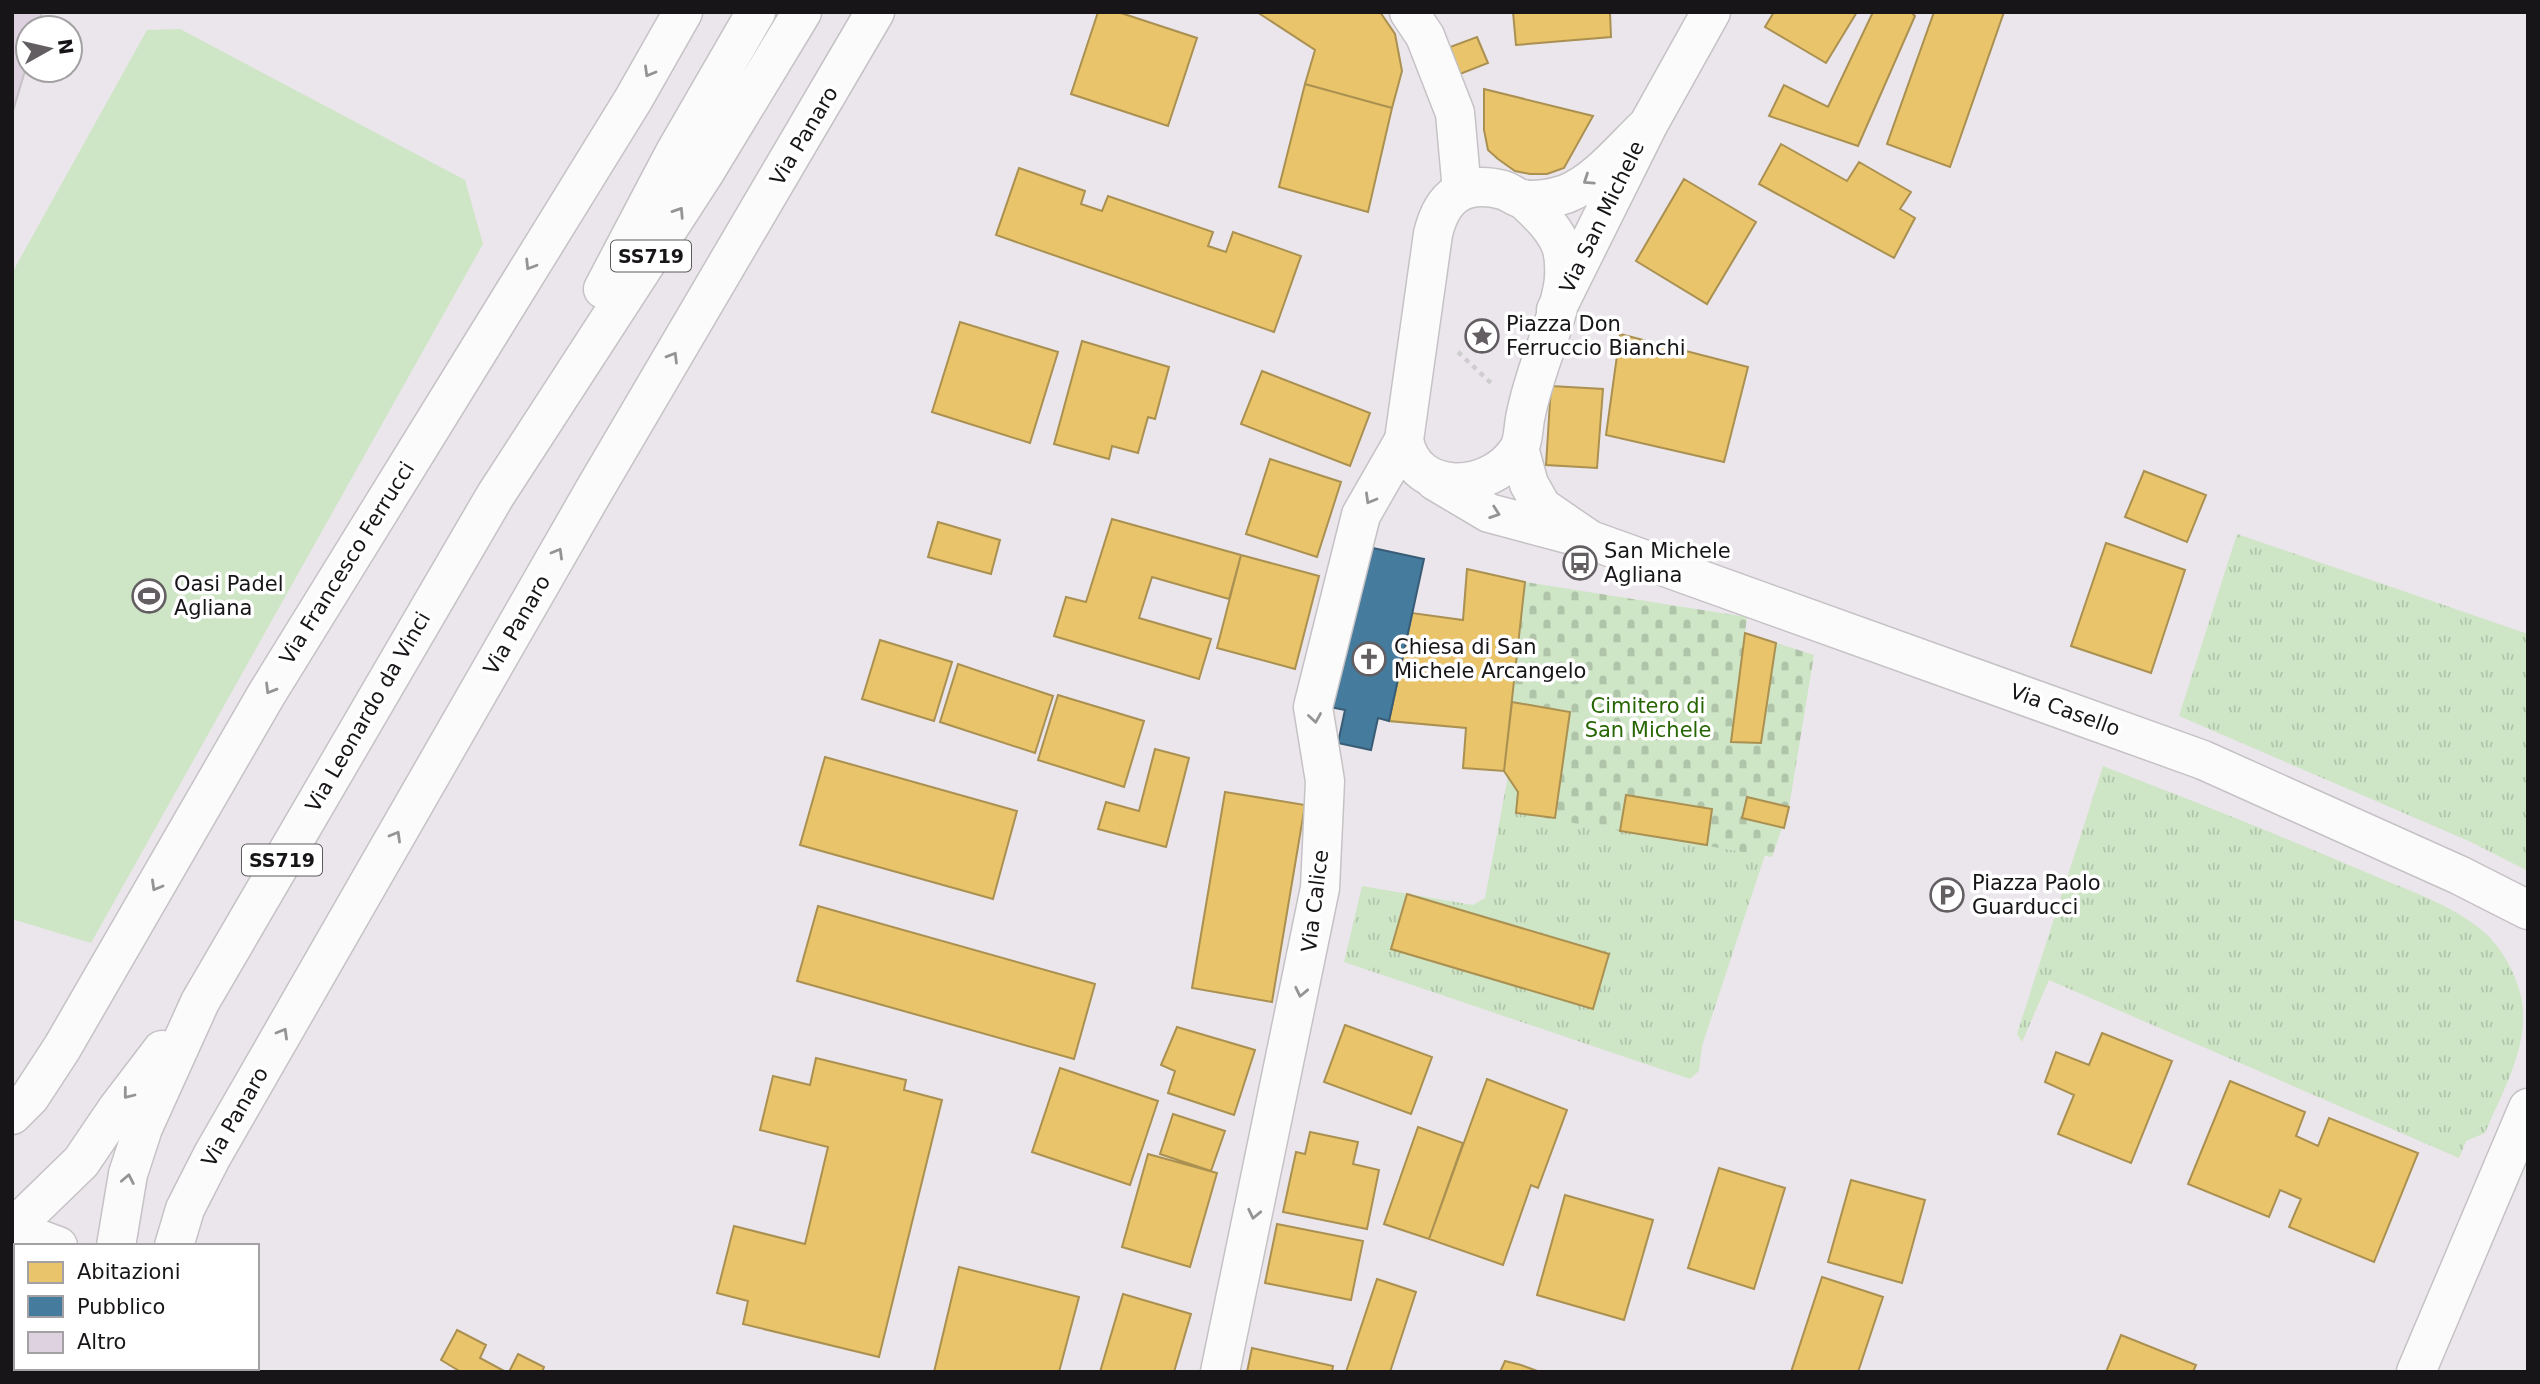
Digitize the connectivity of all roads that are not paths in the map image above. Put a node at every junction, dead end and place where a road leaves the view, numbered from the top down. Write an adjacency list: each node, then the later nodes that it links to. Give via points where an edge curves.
1 (683, 12): 19 (street, Via Francesco Ferrucci, one-way to 19, via 266,695 62,1048 30,1097)
2 (756, 12): 14 (street, Via Leonardo da Vinci / SS719, via 674,154)
3 (802, 12): 14 (street, Via Leonardo da Vinci / SS719, one-way to 3, via 705,172)
4 (875, 12): 23 (street, Via Panaro, one-way to 4, via 212,1156)
5 (1409, 12): 8 (street, via 1425,36 1455,113)
6 (1711, 12): 7 (street, Via San Michele)
7 (1648, 125): 9 (street, Via San Michele, one-way to 9, via 1593,178 1566,194); 10 (street, Via San Michele)
8 (1462, 191): 9 (street, via 1504,190); 11 (street, via 1447,200 1437,215)
9 (1523, 199): 10 (street, via 1551,228 1562,248 1562,292)
10 (1556, 310): 12 (street)
11 (1404, 440): 13 (street, via 1417,471); 24 (street, Via Calice, one-way to 24, via 1361,515 1313,706 1325,781 1320,888)
12 (1519, 448): 13 (street, via 1493,475 1480,480); 15 (street, Via Casello, via 1529,484 1542,507)
13 (1436, 481): 15 (street, Via Casello, one-way to 15, via 1489,513)
14 (495, 496): 17 (street, Via Leonardo da Vinci / SS719)
15 (1590, 540): 16 (street, Via Casello, via 2203,760)
16 (2528, 910)
17 (200, 1002): 20 (street, Via Leonardo da Vinci / SS719, one-way to 20, via 82,1162); 22 (street, Via Leonardo da Vinci / SS719, one-way to 17, via 128,1174)
18 (2528, 1108): 25 (street)
19 (12, 1115)
20 (12, 1229): 21 (street, Via Leonardo da Vinci / SS719)
21 (53, 1244)
22 (116, 1244)
23 (175, 1244)
24 (1220, 1372)
25 (2417, 1372)

